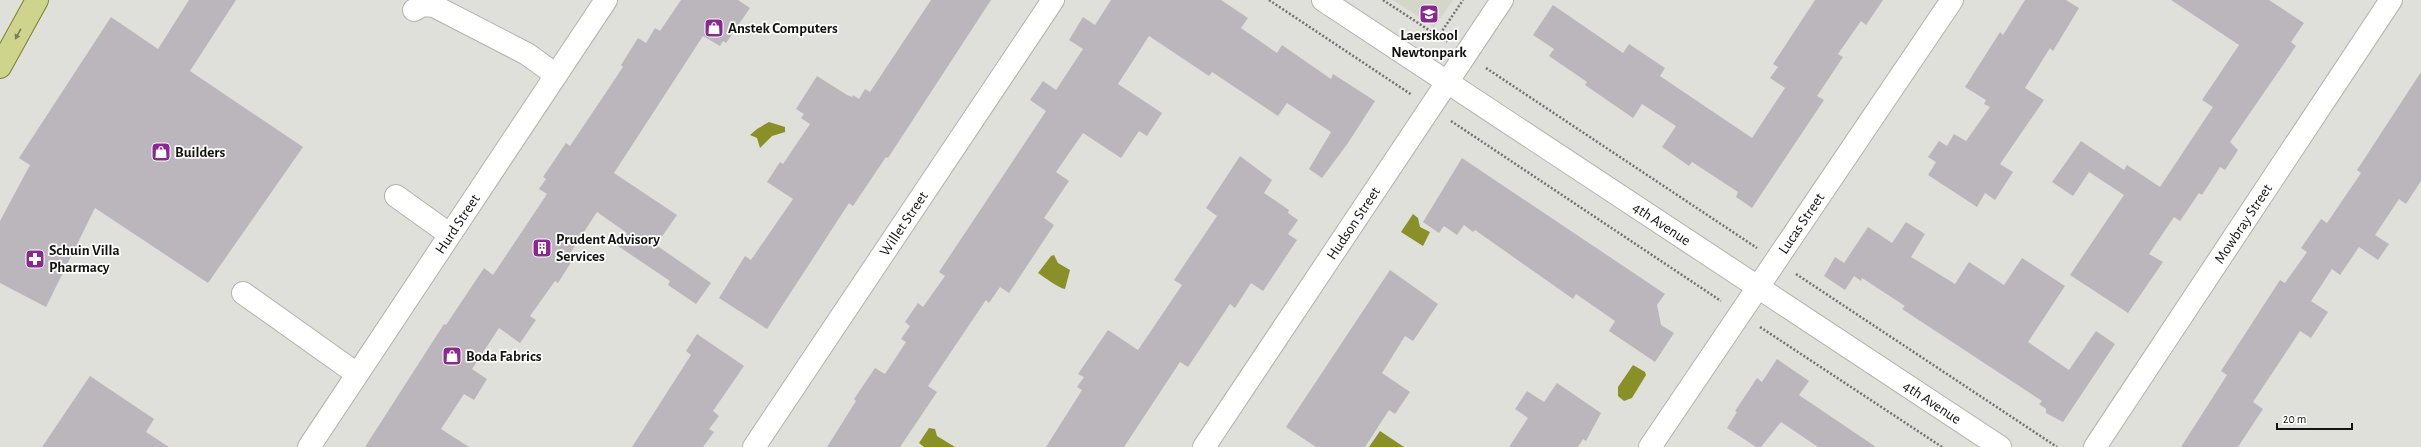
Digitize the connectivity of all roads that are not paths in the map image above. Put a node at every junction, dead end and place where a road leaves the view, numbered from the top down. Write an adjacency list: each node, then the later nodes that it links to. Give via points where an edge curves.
1 (37, 0): 9 (main road, one-way to 9)
2 (606, 0): 10 (street, Hurd Street)
3 (1053, 0): 18 (street, Willet Street)
4 (1323, 0): 11 (street, 4th Avenue)
5 (1502, 0): 11 (street, Hudson Street)
6 (1952, 0): 14 (street, Lucas Street)
7 (2391, 0): 22 (street, Mowbray Street)
8 (414, 10): 10 (street, via 419,6 428,5 451,14 527,54)
9 (0, 67)
10 (556, 75): 13 (street, Hurd Street)
11 (1448, 82): 14 (street, 4th Avenue); 19 (street, Hudson Street)
12 (396, 196): 13 (street)
13 (450, 234): 16 (street, Hurd Street)
14 (1758, 286): 20 (street, Lucas Street); 21 (street, 4th Avenue)
15 (249, 298): 16 (street)
16 (357, 374): 17 (street, Hurd Street)
17 (309, 447)
18 (754, 447)
19 (1204, 447)
20 (1650, 447)
21 (2000, 447)
22 (2095, 447)

